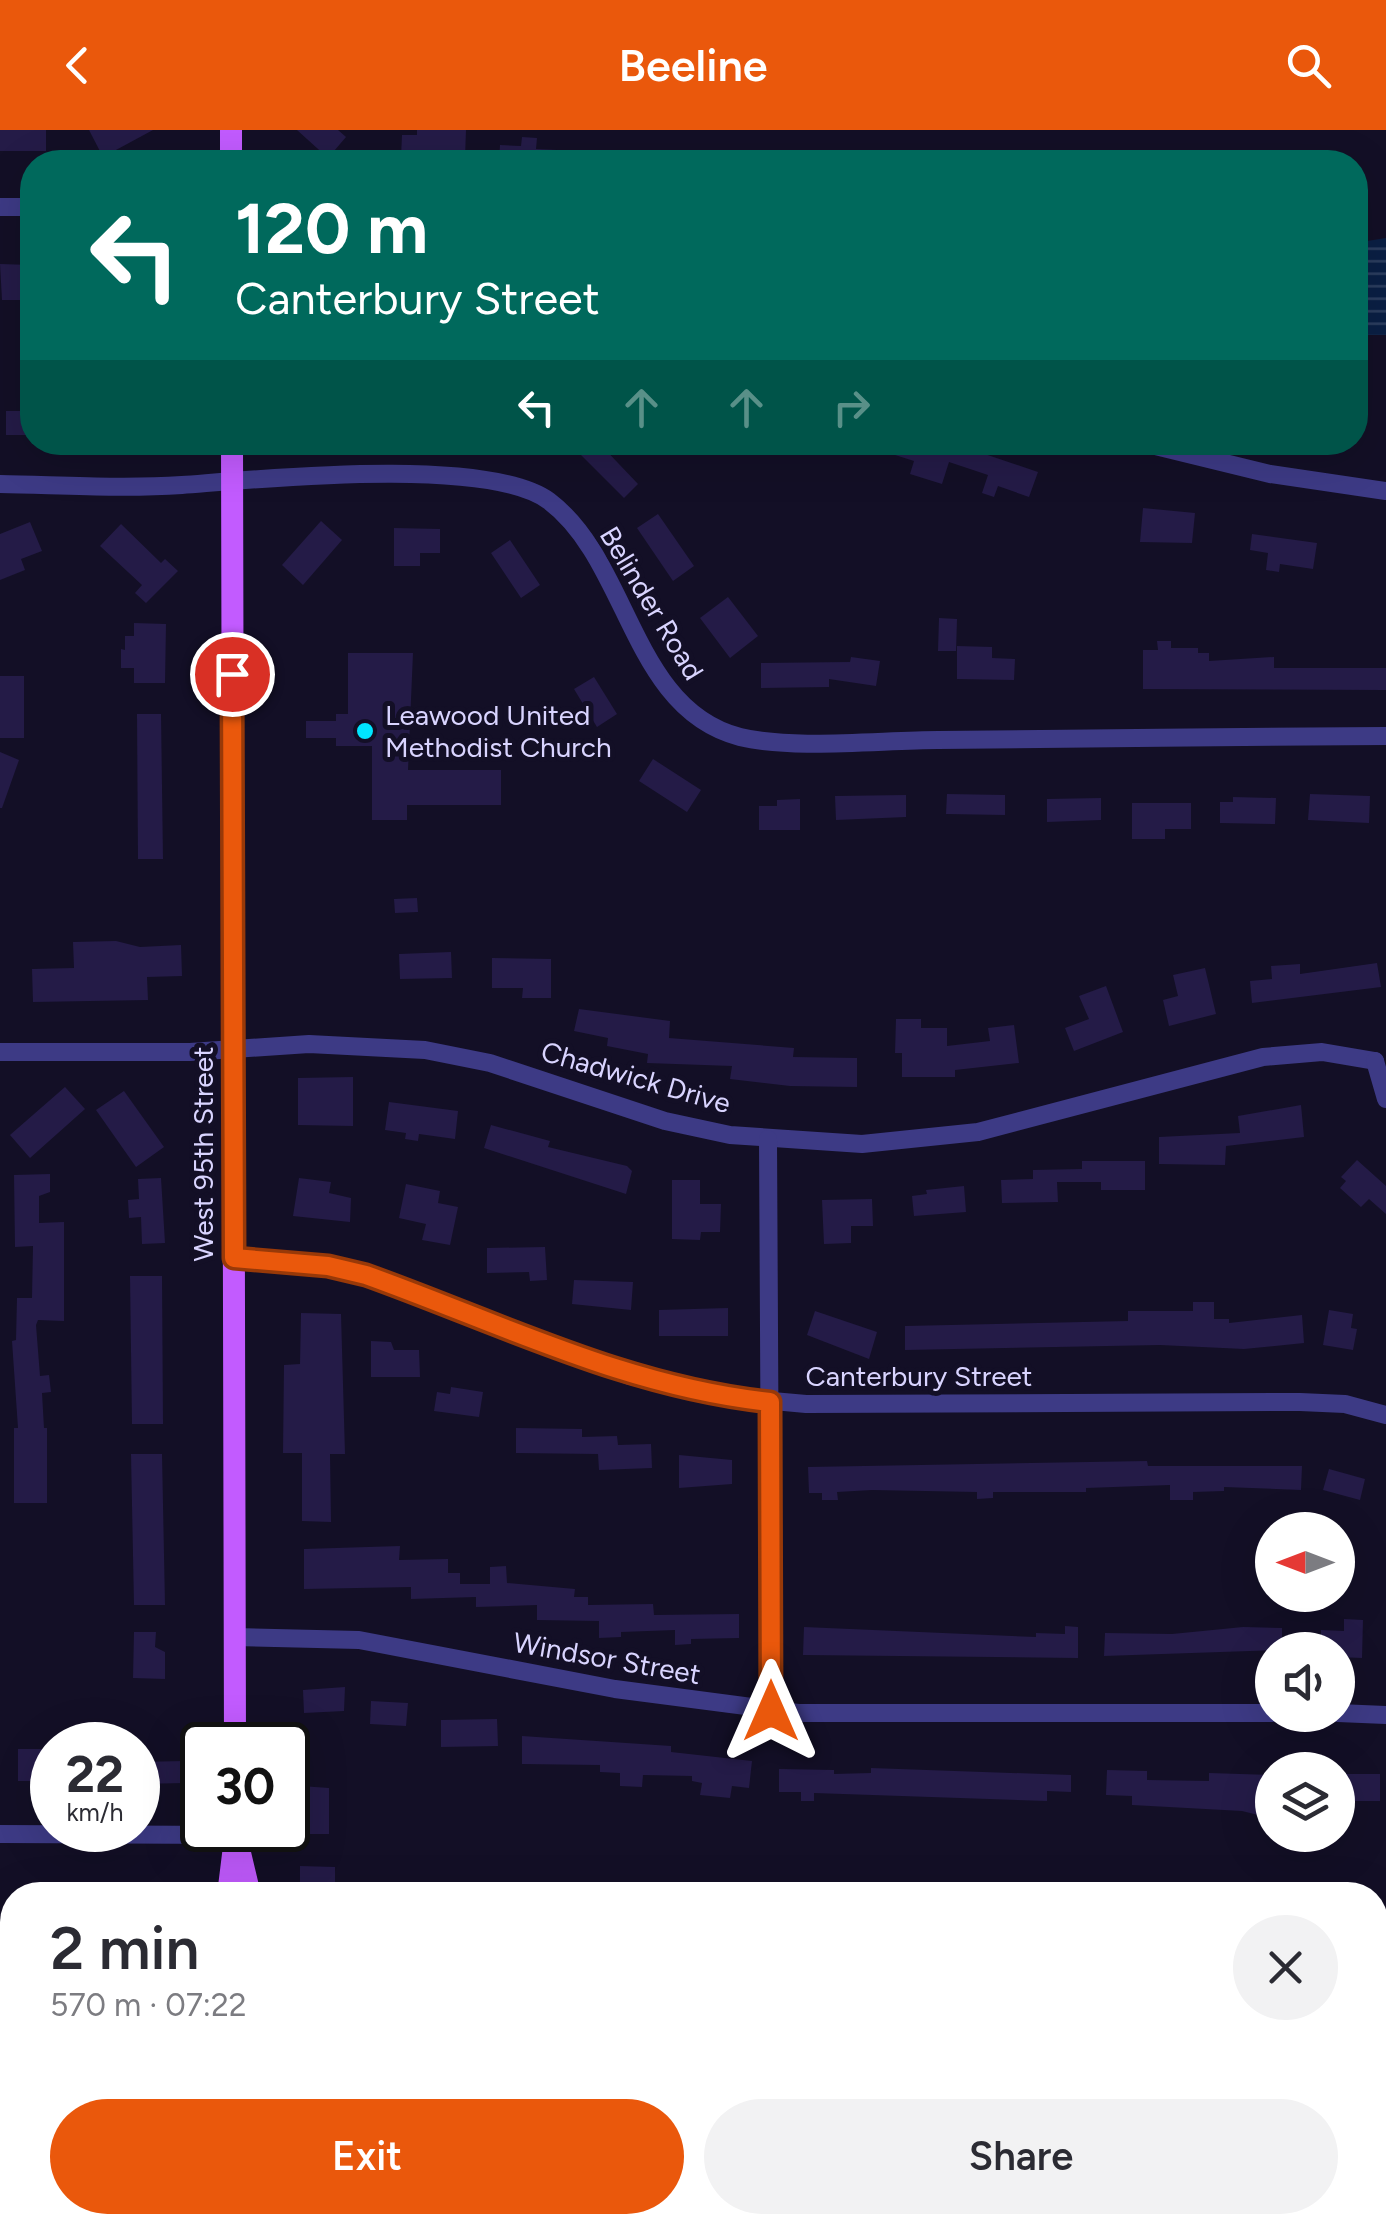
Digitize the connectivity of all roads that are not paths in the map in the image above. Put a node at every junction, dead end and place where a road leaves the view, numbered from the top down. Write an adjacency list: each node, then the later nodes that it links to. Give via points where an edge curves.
1 (232, 455): 3 (main road, West 95th Street)
2 (1192, 455): 5 (street)
3 (232, 479): 4 (street, Belinder Road); 6 (street, Belinder Road, via 482,476 525,487 560,510 583,539 682,704 740,737); 7 (main road, West 95th Street)
4 (0, 484)
5 (1386, 491)
6 (1386, 736)
7 (232, 1050): 8 (street, Chadwick Drive); 11 (street, Chadwick Drive, via 309,1044 425,1050 504,1067 665,1121); 12 (main road, West 95th Street)
8 (0, 1052)
9 (1380, 1056): 10 (street); 11 (street, Chadwick Drive, via 1262,1056 1035,1119 918,1142)
10 (1386, 1100)
11 (768, 1139): 13 (street)
12 (234, 1258): 13 (street, Canterbury Street, via 366,1275 630,1376); 15 (main road, West 95th Street)
13 (770, 1402): 14 (street, Canterbury Street, via 1300,1402); 16 (street)
14 (1386, 1415)
15 (234, 1637): 16 (street, Windsor Street, via 359,1640); 20 (main road, West 95th Street)
16 (771, 1711): 17 (street, Windsor Street)
17 (1255, 1713)
18 (1355, 1713): 19 (street)
19 (1386, 1714)
20 (235, 1722)
21 (180, 1832): 22 (street)
22 (0, 1834)
23 (233, 1852): 25 (main road)
24 (240, 1852): 26 (main road)
25 (230, 1882)
26 (247, 1882)

